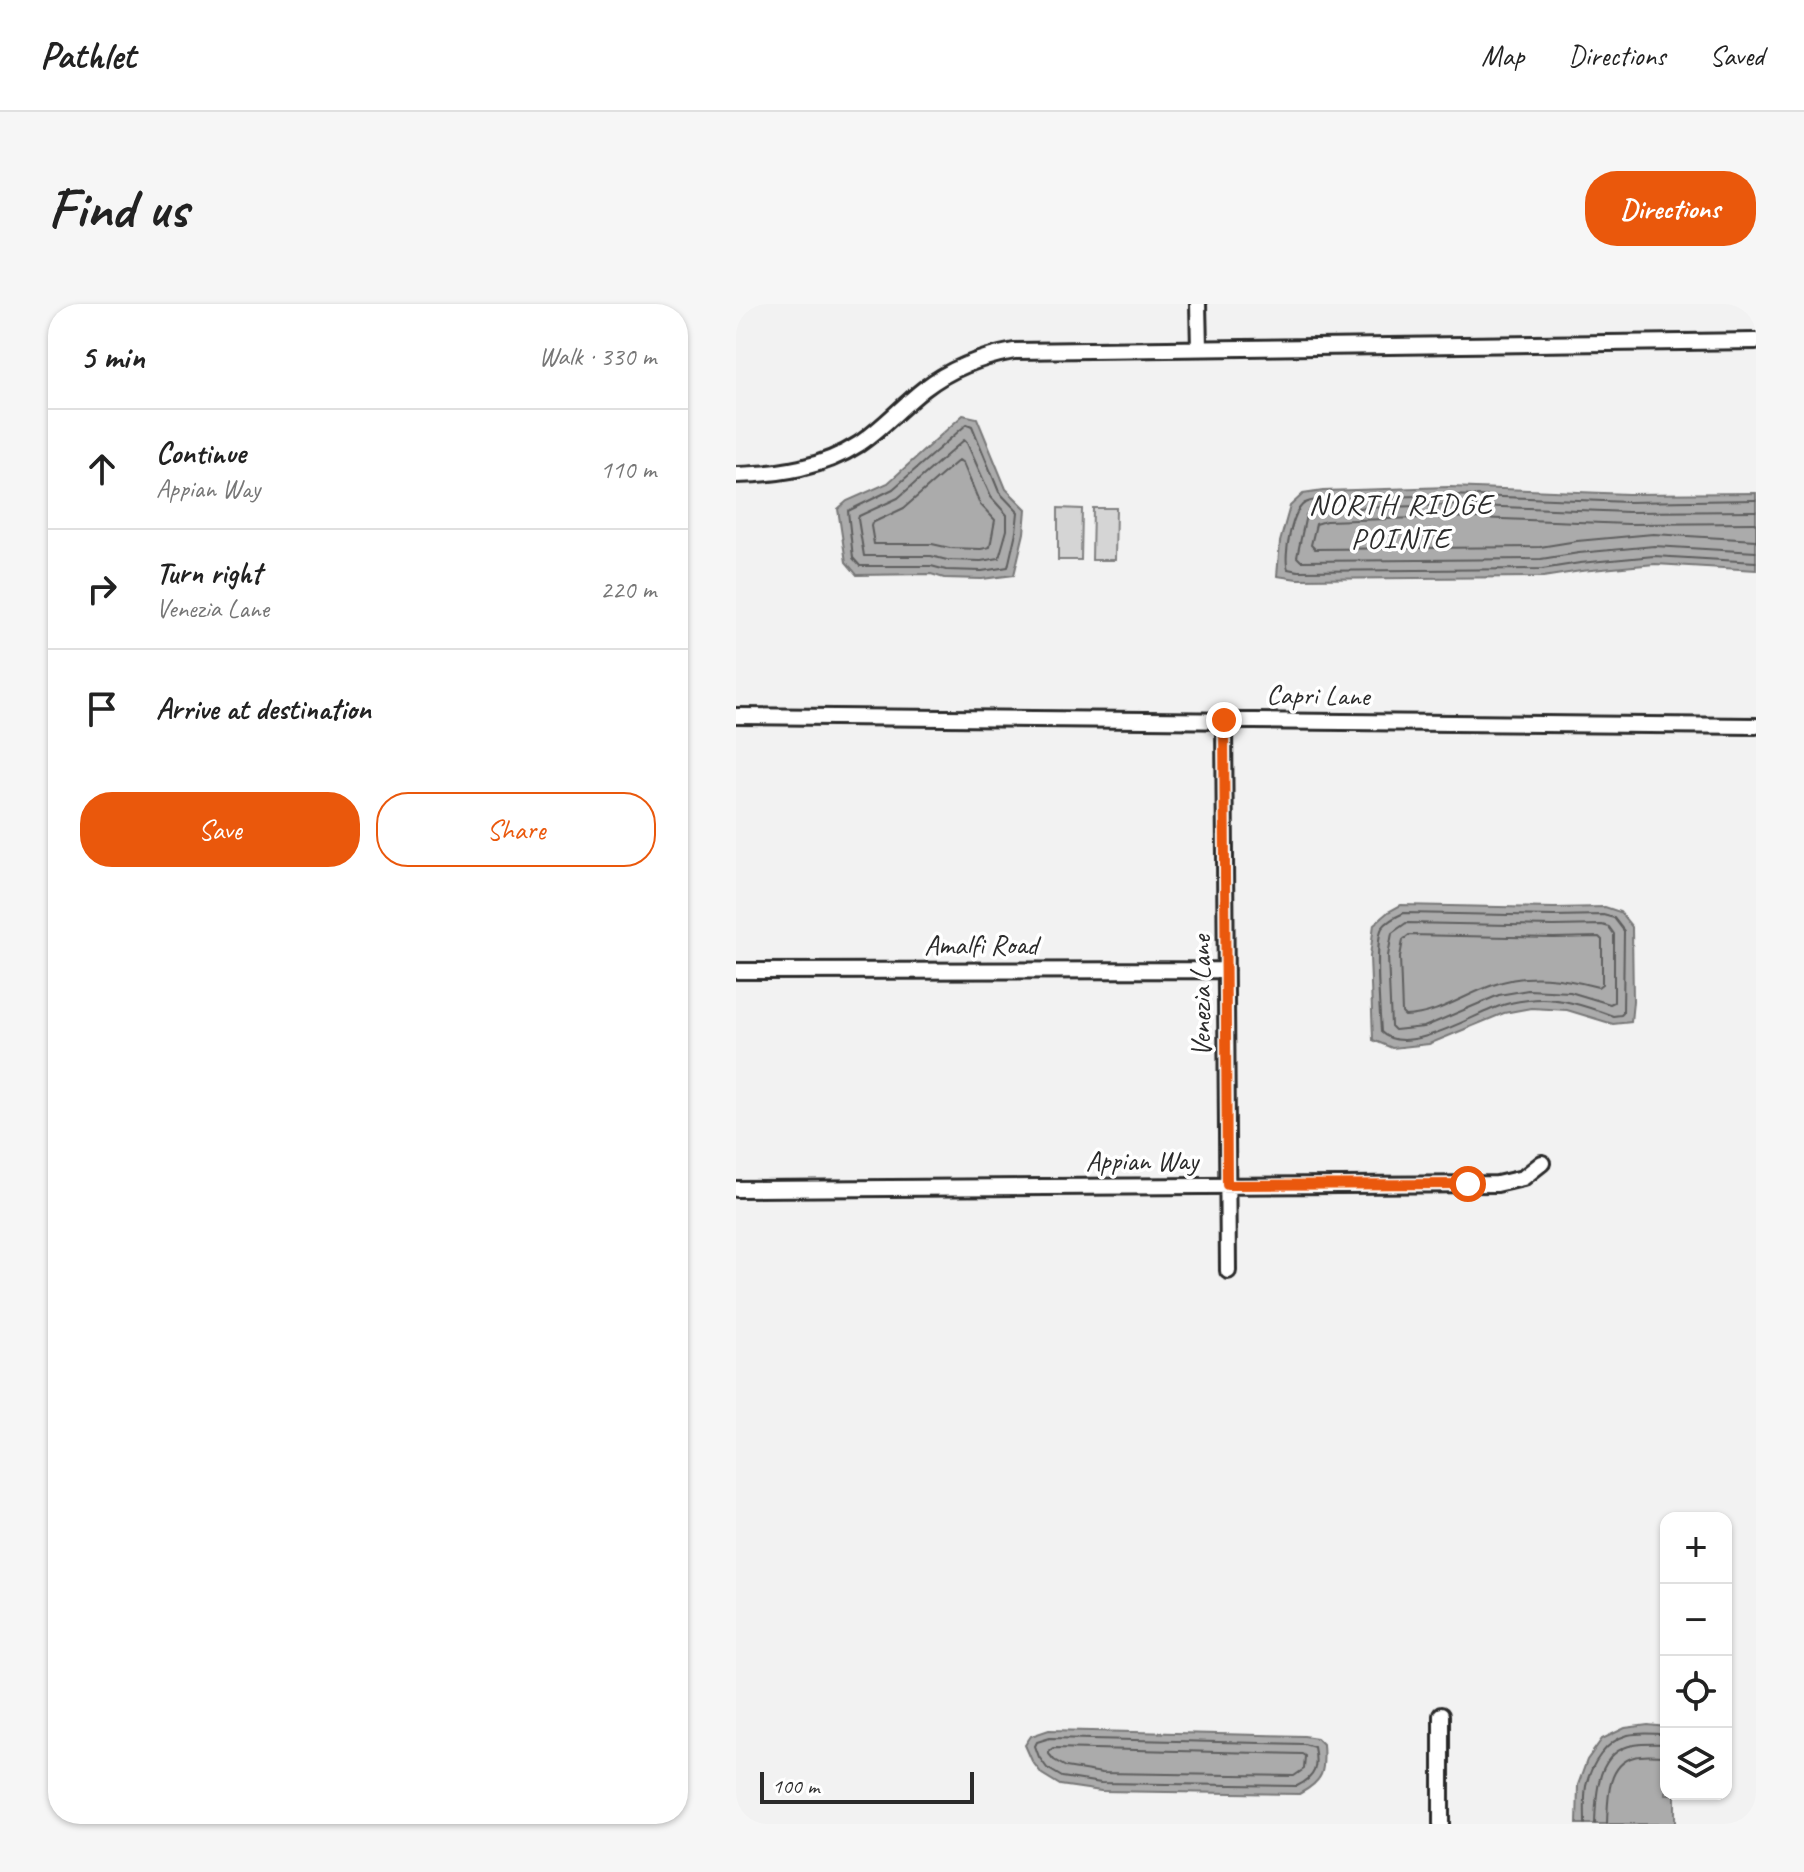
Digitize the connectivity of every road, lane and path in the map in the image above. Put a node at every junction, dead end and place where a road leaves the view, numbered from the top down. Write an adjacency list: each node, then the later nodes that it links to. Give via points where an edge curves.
1 (1198, 304): 3 (street)
2 (1756, 341): 3 (street)
3 (1199, 348): 4 (street, via 1028,350 982,358 939,378 845,452 784,472)
4 (736, 475)
5 (736, 716): 6 (street, Capri Lane)
6 (1224, 720): 7 (street, Capri Lane); 8 (street, Venezia Lane)
7 (1756, 726)
8 (1226, 970): 9 (street, Amalfi Road); 11 (street, Venezia Lane)
9 (736, 971)
10 (1542, 1163): 11 (street, Appian Way, via 1523,1178 1497,1184)
11 (1227, 1185): 12 (street, Appian Way); 13 (street, Venezia Lane)
12 (736, 1189)
13 (1228, 1271)
14 (1441, 1715): 15 (street)
15 (1441, 1824)

